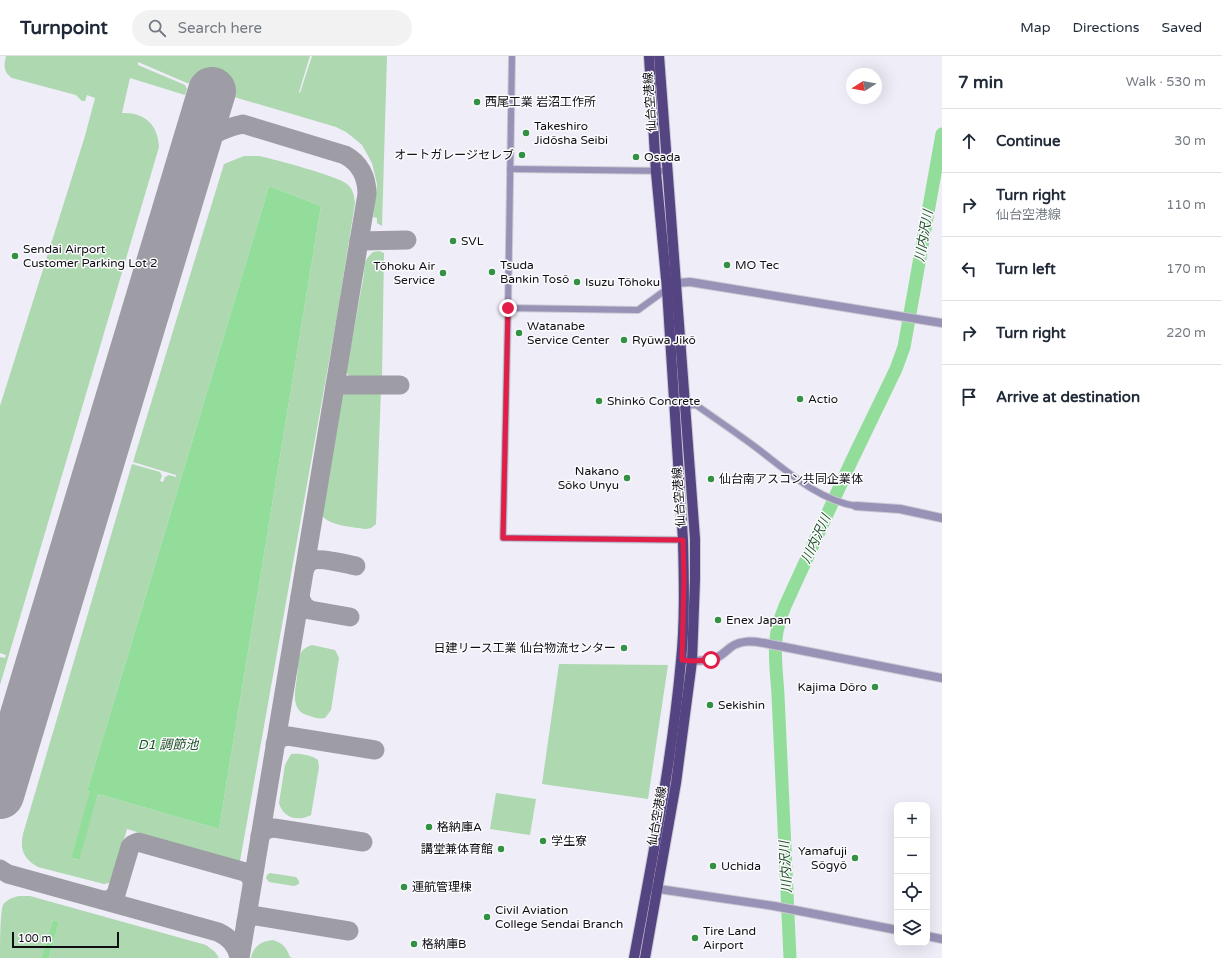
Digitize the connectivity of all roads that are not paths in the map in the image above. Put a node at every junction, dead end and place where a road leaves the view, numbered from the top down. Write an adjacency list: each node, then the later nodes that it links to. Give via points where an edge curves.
1 (512, 56): 4 (street)
2 (649, 56): 6 (main road, 仙台空港線)
3 (659, 56): 5 (main road, 仙台空港線)
4 (510, 169): 6 (street); 9 (street)
5 (668, 171): 6 (street); 7 (main road, 仙台空港線)
6 (656, 172): 8 (main road, 仙台空港線)
7 (676, 283): 8 (street); 10 (street, via 690,282); 12 (main road, 仙台空港線)
8 (667, 289): 9 (street, via 638,310); 11 (main road, 仙台空港線)
9 (508, 308): 15 (street, via 503,538)
10 (942, 323)
11 (674, 406): 12 (street); 15 (main road, 仙台空港線)
12 (686, 406): 13 (street, via 696,405 796,478 825,495); 17 (main road, 仙台空港線, via 695,539)
13 (856, 506): 14 (street, via 900,509)
14 (942, 518)
15 (683, 540): 16 (main road, 仙台空港線)
16 (682, 660): 17 (street); 19 (main road, 仙台空港線)
17 (692, 661): 18 (street, via 717,658 741,642 751,641); 20 (main road, 仙台空港線, via 676,783)
18 (942, 678)
19 (647, 887): 20 (street); 24 (main road, 仙台空港線)
20 (657, 889): 21 (street, via 774,906); 25 (main road, 仙台空港線)
21 (894, 929)
22 (930, 937): 23 (street)
23 (942, 939)
24 (634, 958)
25 (645, 958)

